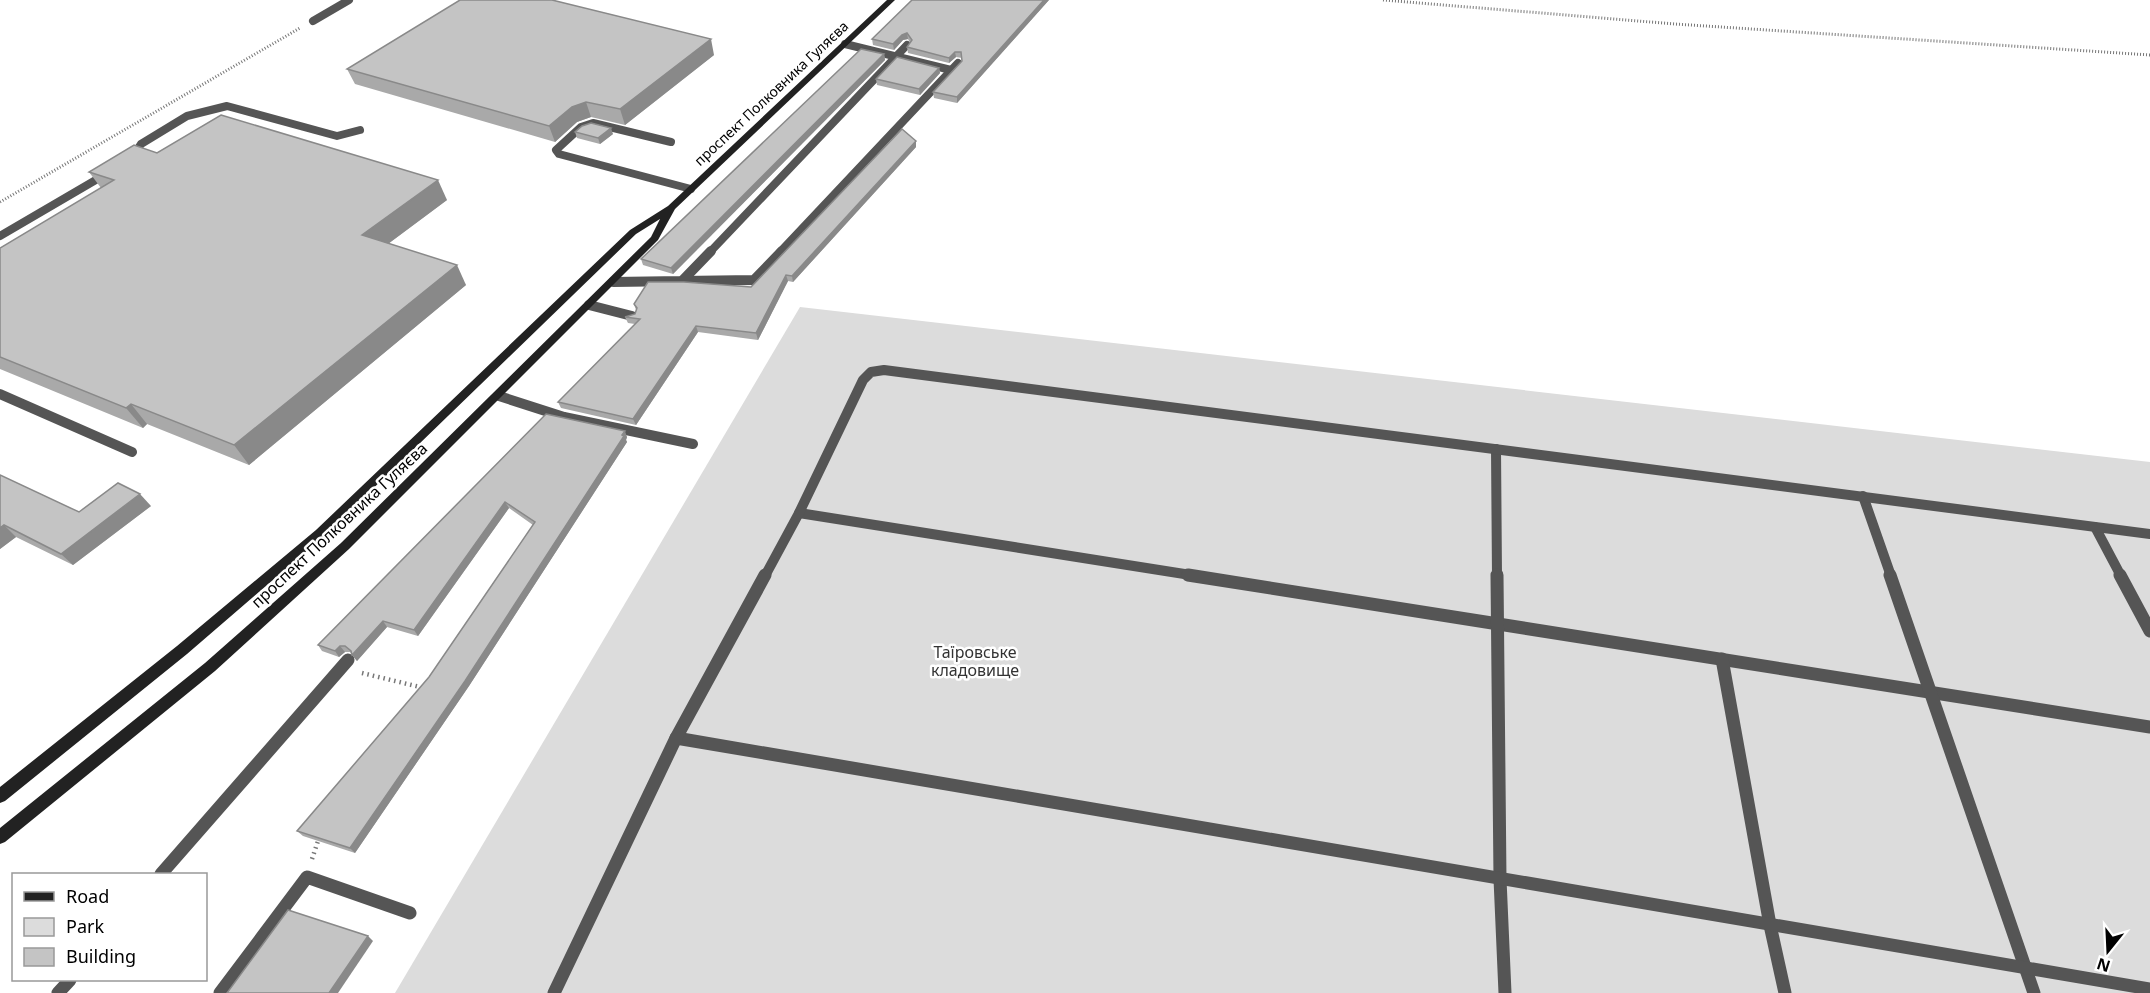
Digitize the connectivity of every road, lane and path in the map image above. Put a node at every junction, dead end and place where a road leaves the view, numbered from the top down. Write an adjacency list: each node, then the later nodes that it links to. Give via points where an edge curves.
1 (349, 0): 4 (lane)
2 (891, 0): 5 (main road, проспект Полковника Гуляєва)
3 (1383, 0): 7 (path, via 1675,24)
4 (313, 21): 16 (path)
5 (845, 44): 8 (lane); 15 (main road, проспект Полковника Гуляєва)
6 (907, 45): 8 (lane)
7 (2150, 55)
8 (896, 57): 10 (lane); 19 (lane)
9 (958, 63): 10 (lane)
10 (951, 70): 19 (lane, via 754,280)
11 (360, 130): 13 (lane, via 337,136 240,108 213,108 187,116 141,144 131,159)
12 (671, 142): 15 (lane, via 593,123 581,127 556,150 559,154)
13 (121, 165)
14 (111, 171): 18 (lane)
15 (691, 189): 17 (main road, проспект Полковника Гуляєва)
16 (0, 202)
17 (671, 208): 20 (main road, проспект Полковника Гуляєва, via 655,238); 40 (main road, проспект Полковника Гуляєва, via 633,232 320,533)
18 (0, 236)
19 (682, 281): 20 (lane)
20 (613, 282): 21 (main road, проспект Полковника Гуляєва)
21 (589, 305): 22 (lane); 24 (main road, проспект Полковника Гуляєва)
22 (632, 316)
23 (0, 394): 27 (lane)
24 (499, 396): 25 (lane, via 562,420); 41 (main road, проспект Полковника Гуляєва, via 345,546 210,667)
25 (693, 444)
26 (1496, 449): 28 (lane); 29 (lane, via 884,370 871,372 863,380); 32 (lane)
27 (132, 452)
28 (1863, 496): 30 (lane); 37 (lane)
29 (799, 513): 32 (lane); 39 (lane)
30 (2095, 527): 31 (lane); 33 (lane)
31 (2150, 534)
32 (1498, 625): 34 (lane); 43 (lane)
33 (2150, 631)
34 (1722, 659): 37 (lane); 45 (lane)
35 (344, 664): 36 (path); 42 (lane)
36 (428, 689)
37 (1929, 691): 38 (lane); 46 (lane)
38 (2150, 727)
39 (676, 738): 43 (lane); 51 (lane)
40 (0, 796)
41 (0, 837)
42 (162, 873)
43 (1500, 879): 45 (lane); 52 (lane)
44 (410, 913): 50 (lane, via 307,877)
45 (1770, 925): 46 (lane); 53 (lane)
46 (2025, 968): 48 (lane); 54 (lane)
47 (69, 981): 49 (lane)
48 (2150, 989)
49 (58, 993)
50 (220, 993)
51 (554, 993)
52 (1505, 993)
53 (1785, 993)
54 (2034, 993)

